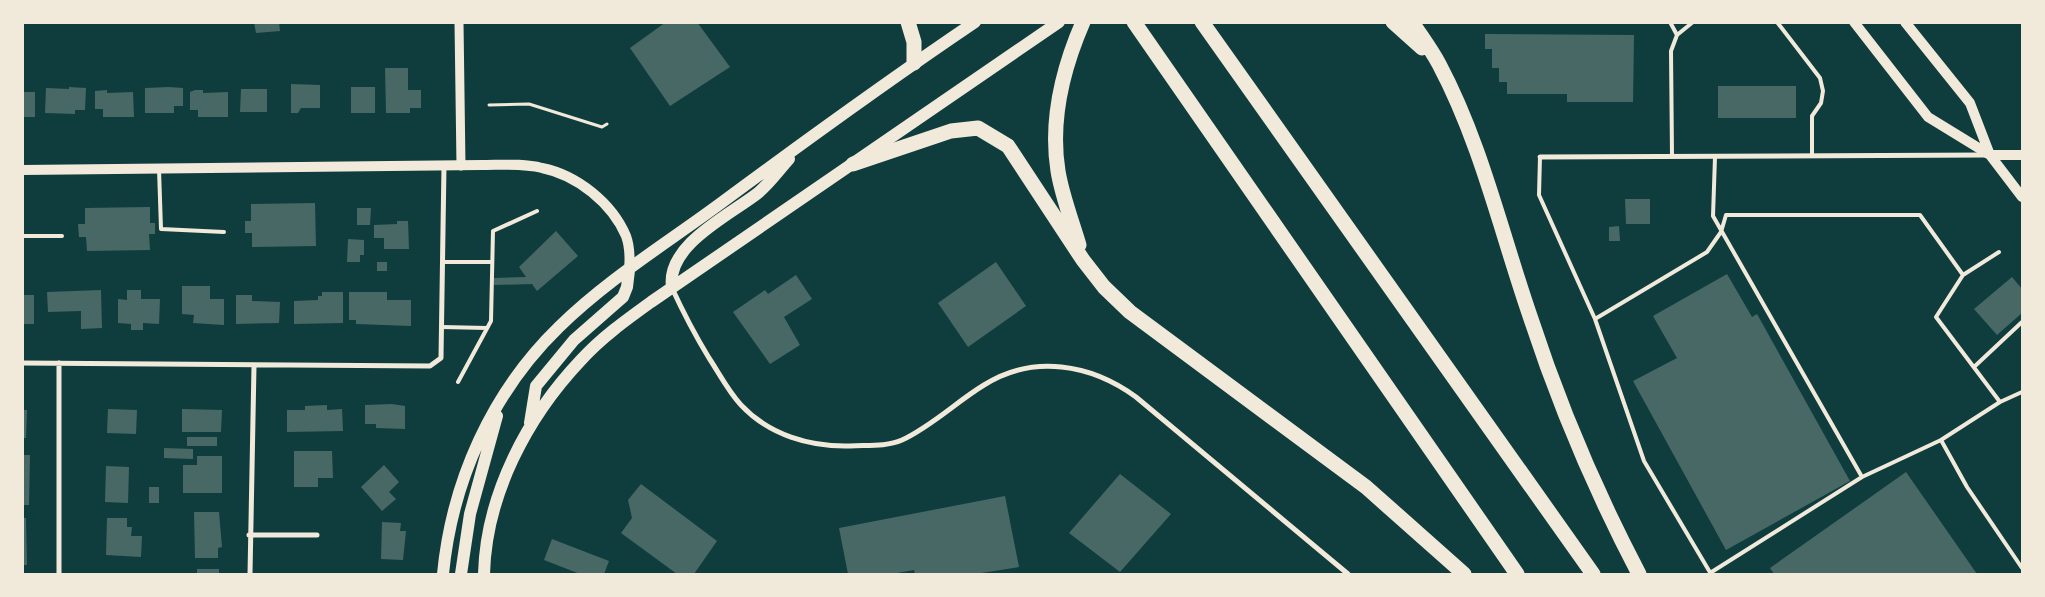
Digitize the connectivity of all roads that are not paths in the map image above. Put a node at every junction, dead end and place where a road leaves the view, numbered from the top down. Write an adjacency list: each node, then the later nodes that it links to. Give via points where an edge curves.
1 (459, 22): 27 (street)
2 (908, 22): 17 (highway, via 914,42)
3 (975, 22): 17 (main road)
4 (1058, 22): 25 (main road)
5 (1083, 22): 37 (highway, via 1070,52 1056,127 1058,171)
6 (1134, 22): 68 (highway)
7 (1202, 22): 69 (highway)
8 (1393, 22): 16 (highway)
9 (1412, 22): 16 (highway)
10 (1670, 22): 15 (lane)
11 (1693, 22): 15 (lane)
12 (1777, 22): 22 (lane, via 1820,78 1823,92 1812,116)
13 (1854, 22): 19 (main road, via 1928,117)
14 (1905, 22): 19 (main road, via 1970,103)
15 (1677, 35): 21 (lane, via 1671,51)
16 (1438, 62): 70 (highway, via 1462,114 1503,226 1530,316 1578,445 1613,525)
17 (914, 63): 18 (main road)
18 (810, 137): 40 (main road); 42 (main road, via 760,191 687,246 674,268)
19 (1990, 155): 20 (main road); 22 (street); 30 (main road)
20 (2022, 155)
21 (1672, 156): 23 (street); 24 (street)
22 (1812, 156): 24 (street)
23 (1540, 157): 43 (lane, via 1539,195)
24 (1715, 157): 33 (lane, via 1713,216)
25 (853, 164): 37 (highway, via 951,131 978,128 1008,146); 42 (main road)
26 (444, 166): 27 (main road); 28 (main road); 38 (street)
27 (461, 166): 40 (main road, via 532,166 575,180 599,200 619,224 627,238)
28 (159, 169): 29 (main road); 32 (lane, via 161,230)
29 (22, 170)
30 (2022, 197)
31 (537, 211): 39 (lane, via 493,231)
32 (224, 232)
33 (1721, 232): 41 (lane, via 1726,215 1920,215); 43 (lane, via 1707,252); 57 (lane)
34 (22, 236): 35 (lane)
35 (62, 236)
36 (1999, 252): 41 (lane)
37 (1083, 260): 67 (highway, via 1104,287 1130,312 1366,487)
38 (443, 262): 39 (lane); 45 (street)
39 (492, 262): 46 (lane, via 491,321)
40 (629, 266): 53 (main road, via 556,330 518,374); 55 (main road, via 624,296 574,340 536,386)
41 (1964, 275): 50 (lane, via 1936,316)
42 (672, 287): 55 (main road, via 587,354 561,382); 66 (street, via 695,334 740,404 758,419 792,437 816,445 893,443 914,433 982,386 1007,374 1045,367 1079,368 1110,379 1136,396)
43 (1595, 319): 71 (lane, via 1644,461)
44 (2022, 322): 50 (lane)
45 (442, 327): 46 (lane); 49 (street, via 441,358 430,366)
46 (487, 328): 51 (lane)
47 (22, 363): 48 (street)
48 (59, 363): 49 (street); 61 (street)
49 (254, 366): 58 (street)
50 (1974, 367): 54 (lane)
51 (458, 382)
52 (2022, 392): 54 (lane)
53 (500, 401): 63 (main road, via 477,444 460,488 450,525); 64 (main road, via 470,514)
54 (2000, 402): 56 (lane)
55 (528, 430): 65 (main road, via 497,501)
56 (1941, 440): 57 (lane); 60 (lane, via 1967,487)
57 (1862, 477): 71 (lane)
58 (249, 535): 59 (street); 62 (street)
59 (317, 535)
60 (2022, 568)
61 (59, 574)
62 (250, 574)
63 (444, 574)
64 (461, 574)
65 (484, 574)
66 (1348, 574)
67 (1464, 574)
68 (1517, 574)
69 (1593, 574)
70 (1639, 574)
71 (1710, 574)

